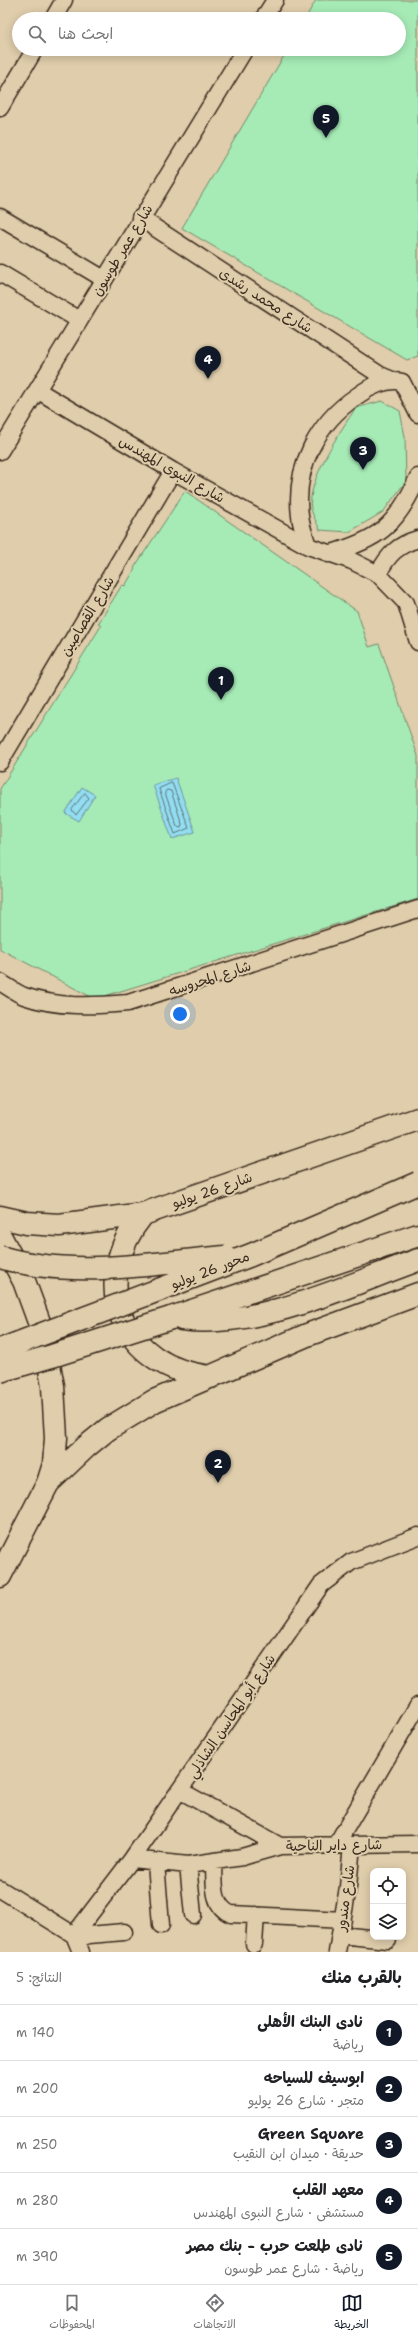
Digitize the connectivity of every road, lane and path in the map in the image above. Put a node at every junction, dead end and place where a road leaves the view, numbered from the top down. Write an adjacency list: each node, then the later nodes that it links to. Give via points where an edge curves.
1 (64, 0): 3 (street)
2 (275, 0): 4 (street)
3 (57, 12)
4 (267, 12)
5 (31, 56): 7 (street)
6 (241, 56): 9 (street, شارع عمر طوسون)
7 (0, 108)
8 (0, 217): 11 (street)
9 (140, 218): 11 (street, شارع عمر طوسون); 13 (street, شارع محمد رشدى, via 380,375)
10 (0, 273): 12 (street)
11 (104, 279): 12 (street, شارع عمر طوسون)
12 (79, 320): 15 (street, شارع عمر طوسون)
13 (397, 381): 14 (street, شارع محمد رشدى); 16 (street); 21 (street, via 364,390 339,408 319,430 309,451 299,486 300,517)
14 (418, 381)
15 (37, 390): 17 (street, شارع عمر طوسون); 18 (street, شارع النبوى المهندس)
16 (418, 414)
17 (0, 451)
18 (173, 471): 21 (street, شارع النبوى المهندس); 25 (street, شارع القصاصين)
19 (418, 477): 22 (street, via 407,503 386,528 359,545)
20 (418, 539): 23 (street, via 404,543 388,555)
21 (308, 546): 22 (street, شارع النبوى المهندس)
22 (328, 554): 23 (street, via 352,561)
23 (378, 574): 24 (street, via 406,603)
24 (418, 642)
25 (0, 762)
26 (418, 909): 27 (street, شارع المحروسه, via 128,1003 92,1006 57,1004 23,996)
27 (0, 982)
28 (418, 1119): 30 (main road, شارع 26 يوليو)
29 (418, 1183): 34 (main road, محور 26 يوليو, bridge)
30 (143, 1214): 31 (main road, شارع 26 يوليو, via 58,1225 27,1223); 40 (main road, via 122,1245 117,1263 115,1282 122,1318 135,1340 158,1361 187,1373)
31 (0, 1217)
32 (418, 1235): 38 (main road, محور 26 يوليو)
33 (0, 1236): 41 (main road, via 32,1300 49,1359 56,1438 54,1464)
34 (251, 1254): 35 (main road, bridge, via 82,1269 33,1264); 39 (main road, محور 26 يوليو, bridge)
35 (0, 1257)
36 (418, 1260): 38 (main road, via 266,1314 224,1320)
37 (418, 1294): 40 (main road, via 306,1335)
38 (171, 1318): 39 (main road, محور 26 يوليو, bridge)
39 (1, 1366)
40 (211, 1377): 41 (main road, via 154,1401 131,1414 87,1446)
41 (48, 1483): 43 (main road)
42 (418, 1536): 45 (street, شارع أبو المحاسن الشاذلي, via 351,1562 321,1585)
43 (0, 1576)
44 (418, 1704): 47 (street)
45 (181, 1791): 48 (street); 49 (street, شارع أبو المحاسن الشاذلي)
46 (418, 1844): 47 (street, شارع داير الناحية)
47 (344, 1845): 48 (street, شارع داير الناحية); 57 (street, شارع مندور, via 348,1887)
48 (280, 1846): 51 (street, شارع داير الناحية)
49 (132, 1860): 50 (street, شارع داير الناحية); 60 (street, شارع أبو المحاسن الشاذلي)
50 (156, 1863): 52 (street, شارع داير الناحية); 56 (street)
51 (214, 1863): 52 (street, شارع داير الناحية); 55 (street, via 216,1897 221,1908 232,1914)
52 (188, 1865): 54 (street)
53 (0, 1889): 60 (street)
54 (193, 1915)
55 (256, 1915): 57 (street); 61 (street)
56 (161, 1925)
57 (341, 1927): 59 (street); 62 (street, شارع مندور)
58 (124, 1932): 60 (street, via 89,1935)
59 (370, 1935)
60 (77, 1942)
61 (254, 1944)
62 (337, 1952)

